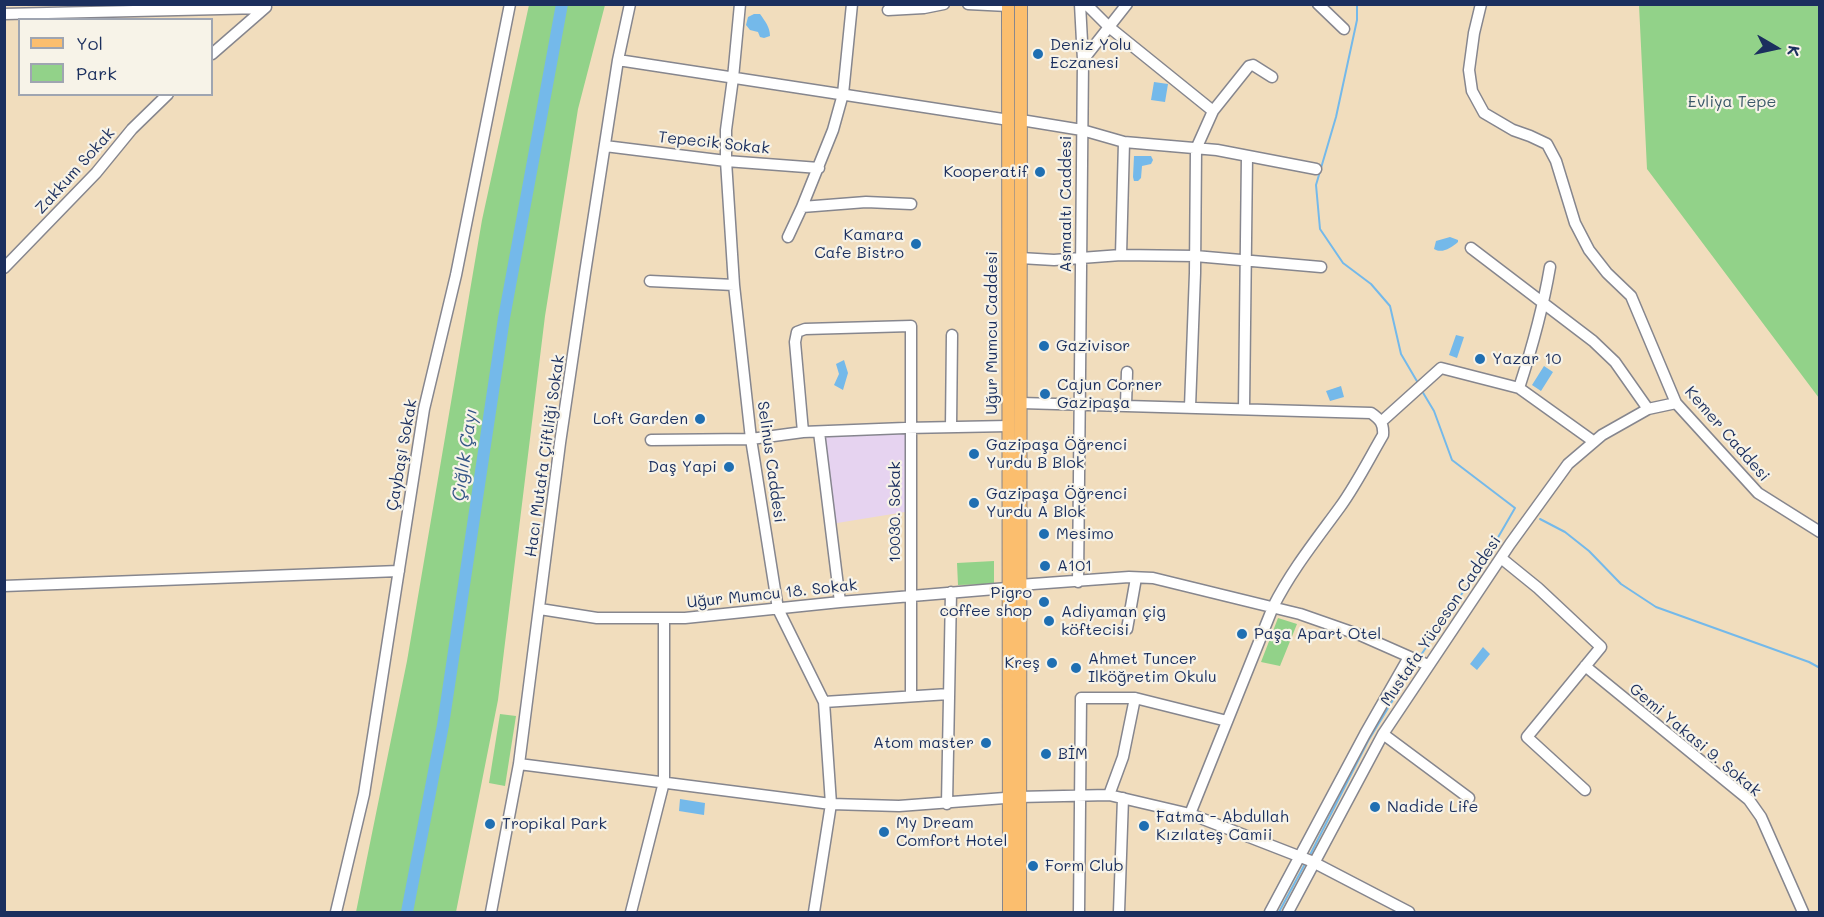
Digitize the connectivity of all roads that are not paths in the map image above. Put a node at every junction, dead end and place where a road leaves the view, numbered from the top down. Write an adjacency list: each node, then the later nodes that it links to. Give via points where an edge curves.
1 (510, 4): 71 (street, Çaybaşi Sokak, via 456,275 424,409)
2 (630, 4): 19 (street, Hacı Mutafa Çiftliği Sokak)
3 (740, 4): 22 (street, Selinus Caddesi)
4 (852, 4): 23 (street)
5 (944, 4): 14 (street)
6 (968, 4): 12 (street)
7 (1080, 4): 20 (street, Asmaaltı Caddesi)
8 (1086, 4): 16 (street)
9 (1127, 4): 16 (street)
10 (1318, 4): 17 (street)
11 (1481, 4): 54 (street, Kemer Caddesi, via 1470,70 1472,91 1484,113 1546,144 1556,161 1575,223 1589,250 1631,296)
12 (1012, 5): 26 (main road, Uğur Mumcu Caddesi)
13 (266, 6): 15 (street); 18 (street)
14 (888, 10)
15 (4, 14)
16 (1109, 27): 20 (street); 25 (street)
17 (1344, 28)
18 (213, 53)
19 (618, 60): 22 (street); 29 (street, Hacı Mutafa Çiftliği Sokak)
20 (1083, 60): 27 (street, Asmaaltı Caddesi)
21 (1272, 77): 25 (street, via 1249,66)
22 (733, 78): 23 (street); 32 (street, Selinus Caddesi)
23 (843, 94): 26 (street); 33 (street)
24 (166, 96): 46 (street, Zakkum Sokak)
25 (1212, 111): 30 (street)
26 (1015, 120): 27 (street); 42 (main road, Uğur Mumcu Caddesi); 61 (main road, Uğur Mumcu Caddesi)
27 (1082, 130): 28 (street); 40 (street, Asmaaltı Caddesi)
28 (1124, 142): 30 (street); 39 (street)
29 (605, 146): 32 (street, Tepecik Sokak); 80 (street, Hacı Mutafa Çiftliği Sokak)
30 (1196, 149): 31 (street); 41 (street)
31 (1247, 156): 34 (street); 43 (street)
32 (726, 161): 33 (street, Tepecik Sokak); 48 (street, Selinus Caddesi)
33 (819, 168): 36 (street)
34 (1316, 169)
35 (911, 204): 36 (street, via 866,202)
36 (802, 207): 37 (street)
37 (788, 237)
38 (1471, 248): 49 (street)
39 (1121, 255): 40 (street); 41 (street)
40 (1081, 256): 42 (street, via 1054,260); 55 (street, Asmaaltı Caddesi)
41 (1195, 256): 43 (street); 57 (street)
42 (1020, 258): 53 (main road, Uğur Mumcu Caddesi)
43 (1246, 262): 44 (street); 58 (street)
44 (1321, 267)
45 (1550, 267): 49 (street)
46 (4, 268)
47 (650, 280): 48 (street)
48 (734, 285): 66 (street, Selinus Caddesi)
49 (1544, 304): 52 (street); 59 (street, via 1615,362)
50 (952, 334): 62 (street)
51 (1127, 372): 56 (street)
52 (1519, 388): 60 (street, via 1441,368); 68 (street)
53 (1021, 403): 55 (street); 75 (main road, Uğur Mumcu Caddesi)
54 (1676, 403): 59 (street, Mustafa Yüceson Caddesi); 69 (street, Kemer Caddesi, via 1758,493)
55 (1079, 404): 56 (street); 73 (street, Asmaaltı Caddesi)
56 (1126, 405): 57 (street)
57 (1190, 407): 58 (street)
58 (1244, 408): 60 (street, via 1371,413)
59 (1648, 409): 68 (street, Mustafa Yüceson Caddesi)
60 (1381, 422): 79 (street, via 1383,435 1341,506 1284,585)
61 (1009, 426): 62 (street); 75 (main road, Uğur Mumcu Caddesi)
62 (951, 427): 63 (street)
63 (910, 428): 64 (street, 10030. Sokak, via 911,326 805,329 797,332 795,338); 65 (street); 77 (street, 10030. Sokak)
64 (803, 432): 65 (street); 66 (street)
65 (819, 432): 78 (street)
66 (751, 439): 67 (street); 81 (street, Selinus Caddesi)
67 (651, 440)
68 (1593, 441): 70 (street, Mustafa Yüceson Caddesi, via 1568,464)
69 (1820, 532)
70 (1501, 558): 85 (street, Mustafa Yüceson Caddesi); 86 (street, via 1601,647)
71 (399, 572): 74 (street); 105 (street, Çaybaşi Sokak, via 364,794)
72 (1136, 578): 73 (street, Uğur Mumcu 18. Sokak); 79 (street, Uğur Mumcu 18. Sokak, via 1153,578); 83 (street)
73 (1078, 582): 75 (street, Uğur Mumcu 18. Sokak)
74 (4, 586)
75 (1013, 587): 76 (street, Uğur Mumcu 18. Sokak); 98 (main road, Uğur Mumcu Caddesi)
76 (951, 592): 77 (street, Uğur Mumcu 18. Sokak); 87 (street)
77 (910, 596): 78 (street, Uğur Mumcu 18. Sokak); 88 (street, 10030. Sokak)
78 (840, 602): 81 (street, Uğur Mumcu 18. Sokak)
79 (1273, 608): 84 (street, Uğur Mumcu 18. Sokak, via 1351,632); 91 (street)
80 (540, 609): 82 (street, Uğur Mumcu 18. Sokak, via 597,618); 93 (street, Hacı Mutafa Çiftliği Sokak)
81 (778, 609): 82 (street, Uğur Mumcu 18. Sokak); 90 (street, Selinus Caddesi)
82 (664, 618): 94 (street)
83 (1127, 629)
84 (1412, 658): 85 (street, Uğur Mumcu 18. Sokak); 104 (street, Mustafa Yüceson Caddesi, via 1365,734)
85 (1428, 666): 92 (street, Mustafa Yüceson Caddesi)
86 (1585, 666): 95 (street, via 1527,736); 116 (street, Gemi Yakasi 9. Sokak, via 1749,800 1761,817)
87 (949, 694): 88 (street); 102 (street)
88 (911, 696): 90 (street)
89 (1135, 698): 91 (street); 96 (street, via 1123,757); 97 (street, via 1081,698)
90 (824, 702): 101 (street, Selinus Caddesi)
91 (1227, 721): 103 (street)
92 (1383, 734): 100 (street); 104 (street, Mustafa Yüceson Caddesi)
93 (519, 764): 94 (street); 106 (street, Hacı Mutafa Çiftliği Sokak)
94 (664, 782): 101 (street); 107 (street)
95 (1585, 790)
96 (1109, 795): 97 (street); 99 (street)
97 (1081, 796): 98 (street); 111 (street)
98 (1013, 797): 102 (street); 109 (main road, Uğur Mumcu Caddesi); 110 (main road, Uğur Mumcu Caddesi)
99 (1123, 798): 103 (street); 112 (street)
100 (1469, 798)
101 (831, 804): 102 (street); 108 (street, Selinus Caddesi)
102 (947, 804)
103 (1190, 814): 104 (street)
104 (1307, 859): 113 (street, Mustafa Yüceson Caddesi); 114 (street, Mustafa Yüceson Caddesi); 115 (street)
105 (336, 912)
106 (491, 912)
107 (631, 912)
108 (814, 912)
109 (1009, 912)
110 (1020, 912)
111 (1079, 912)
112 (1119, 912)
113 (1270, 912)
114 (1288, 912)
115 (1409, 912)
116 (1803, 912)

